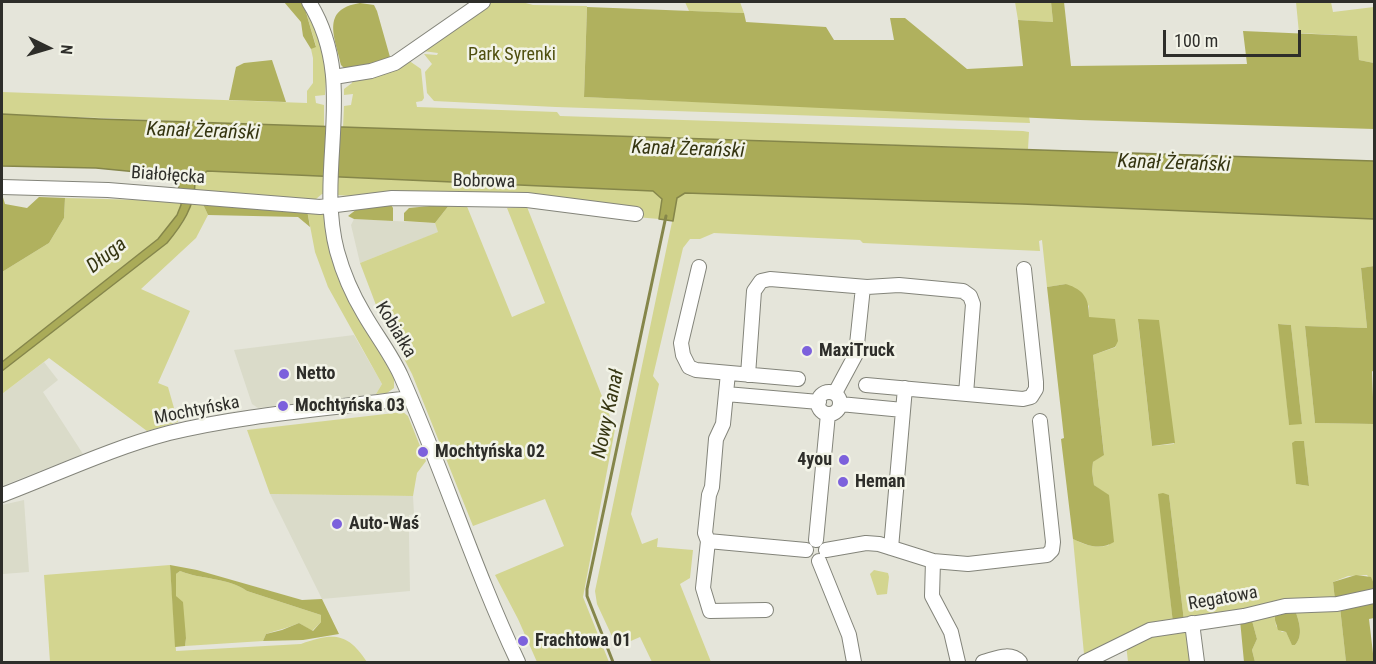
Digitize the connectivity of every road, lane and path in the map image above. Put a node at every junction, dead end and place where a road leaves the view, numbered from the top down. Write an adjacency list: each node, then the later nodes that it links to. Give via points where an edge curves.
1 (309, 2): 3 (street, Kobiałka, via 328,41)
2 (483, 2): 3 (street, via 395,63)
3 (334, 77): 5 (street, Kobiałka)
4 (2, 187): 5 (street, Białołęcka)
5 (331, 201): 6 (street, Bobrowa, via 527,200); 17 (street, Kobiałka, via 337,249 347,280)
6 (636, 213)
7 (699, 267): 10 (street, via 681,343 683,355 692,369)
8 (1024, 269): 16 (street, via 1034,393 1027,399)
9 (863, 287): 11 (street, via 770,279 758,283 754,291); 16 (street, via 899,285 967,293 973,304); 18 (street, via 856,354)
10 (728, 373): 11 (street); 15 (street)
11 (748, 375): 12 (street)
12 (798, 380)
13 (866, 385): 14 (street)
14 (905, 388): 16 (street); 20 (street)
15 (726, 394): 19 (street); 24 (street, via 709,495 705,533)
16 (966, 394)
17 (410, 398): 23 (street, Mochtyńska, via 185,429 127,446); 32 (street, Kobiałka)
18 (837, 399): 19 (street, via 826,393); 20 (street); 21 (street, via 835,412)
19 (819, 402): 21 (street)
20 (903, 410): 25 (street)
21 (828, 414): 26 (street)
22 (1040, 422): 27 (street, via 1052,550 1043,556 978,563)
23 (2, 495)
24 (708, 541): 26 (street); 29 (street, via 703,588 710,611)
25 (891, 548): 26 (street, via 866,543); 27 (street)
26 (817, 550): 33 (street, via 849,635)
27 (933, 561): 34 (street, via 932,596 951,632)
28 (1374, 596): 30 (street, Regatowa, via 1337,604 1285,606)
29 (766, 610)
30 (1192, 623): 31 (street, Regatowa, via 1140,634); 37 (street)
31 (1088, 662)
32 (518, 663)
33 (854, 663)
34 (958, 663)
35 (983, 663): 36 (street, via 1009,656)
36 (1020, 663)
37 (1197, 663)

